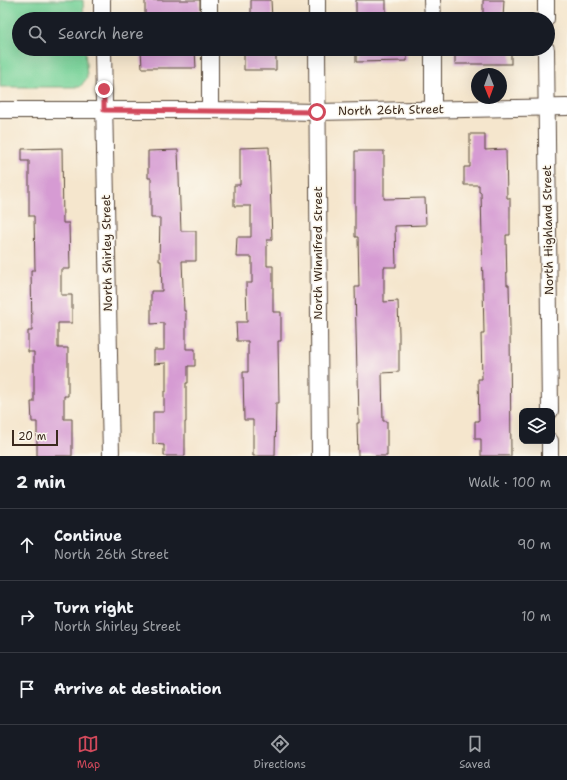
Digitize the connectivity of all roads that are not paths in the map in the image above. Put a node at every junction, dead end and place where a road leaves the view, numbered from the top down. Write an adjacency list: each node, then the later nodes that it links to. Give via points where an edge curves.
1 (102, 0): 6 (street)
2 (209, 0): 7 (street)
3 (317, 0): 8 (street)
4 (432, 0): 9 (street)
5 (546, 0): 10 (street)
6 (102, 12)
7 (210, 12)
8 (317, 12)
9 (432, 12)
10 (546, 12)
11 (103, 56): 19 (street, North Shirley Street)
12 (210, 56): 20 (street)
13 (317, 56): 22 (street, North Winnifred Street)
14 (433, 56): 21 (street)
15 (546, 56): 16 (street, North Highland Street)
16 (546, 107): 17 (street, North 26th Street); 21 (street, North 26th Street); 23 (street, North Highland Street)
17 (567, 107)
18 (0, 110): 19 (street, North 26th Street)
19 (104, 110): 20 (street, North 26th Street); 25 (street, North Shirley Street)
20 (210, 110): 22 (street, North 26th Street)
21 (433, 110): 22 (street, North 26th Street)
22 (317, 112): 26 (street, North Winnifred Street)
23 (550, 408)
24 (550, 444): 27 (street)
25 (111, 456)
26 (320, 456)
27 (550, 456)

